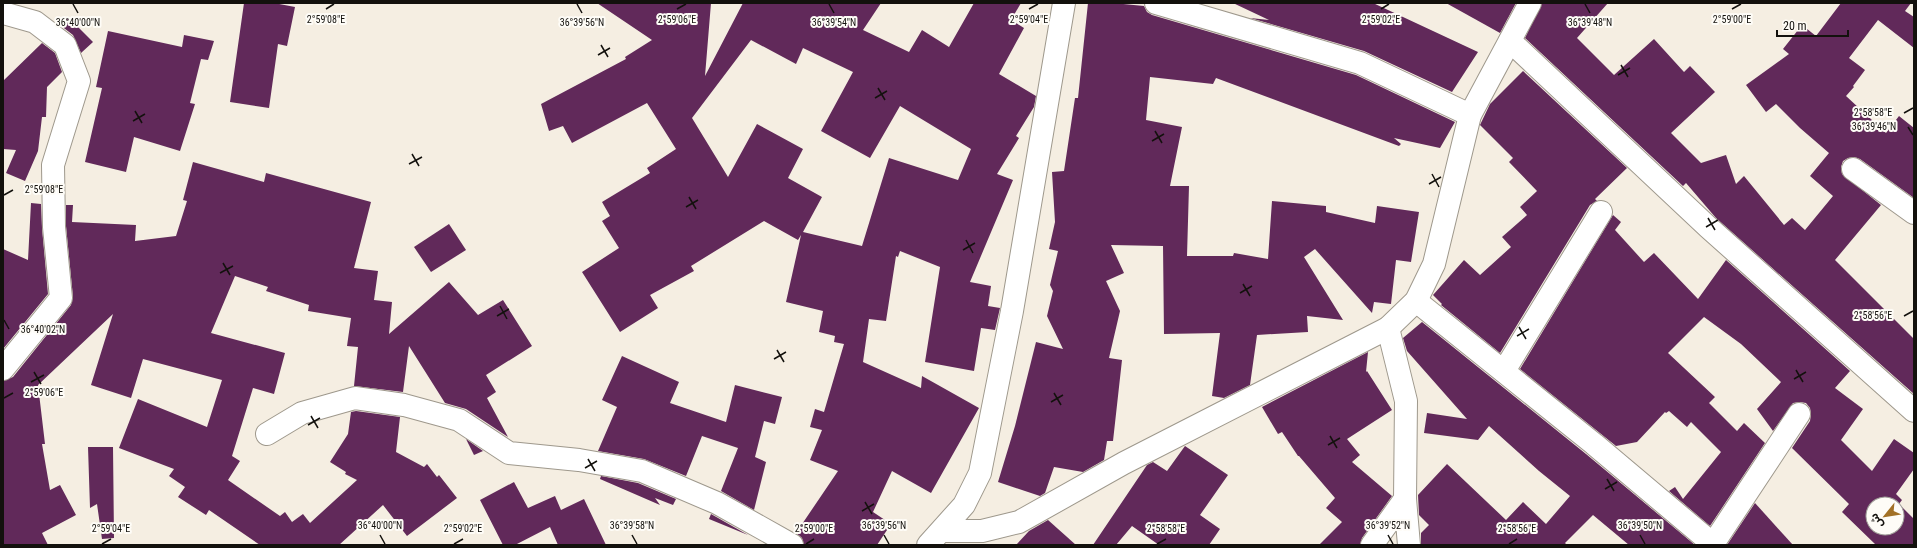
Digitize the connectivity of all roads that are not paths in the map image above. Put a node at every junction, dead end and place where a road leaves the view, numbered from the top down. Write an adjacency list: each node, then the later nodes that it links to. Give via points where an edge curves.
1 (1064, 3): 18 (street, via 1012,310 980,473 964,505)
2 (1156, 3): 6 (street, via 1360,64)
3 (1530, 3): 5 (street)
4 (3, 13): 12 (street, via 35,22 65,46 79,81 53,165 54,227 61,298)
5 (1510, 41): 6 (street); 14 (street, via 1708,227)
6 (1470, 115): 10 (street, via 1434,264)
7 (1853, 169): 9 (street)
8 (1601, 212): 13 (street)
9 (1914, 213)
10 (1416, 301): 11 (street); 13 (street)
11 (1388, 328): 17 (street, via 1406,401); 18 (street, via 1124,463 1019,522)
12 (3, 369)
13 (1504, 371): 22 (street)
14 (1914, 411)
15 (1799, 414): 22 (street)
16 (267, 434): 19 (street, via 302,413 356,398 404,405 459,420 510,453 579,460 642,471 717,503)
17 (1405, 499): 20 (street); 21 (street)
18 (935, 538)
19 (792, 545)
20 (1372, 545)
21 (1409, 545)
22 (1714, 545)

